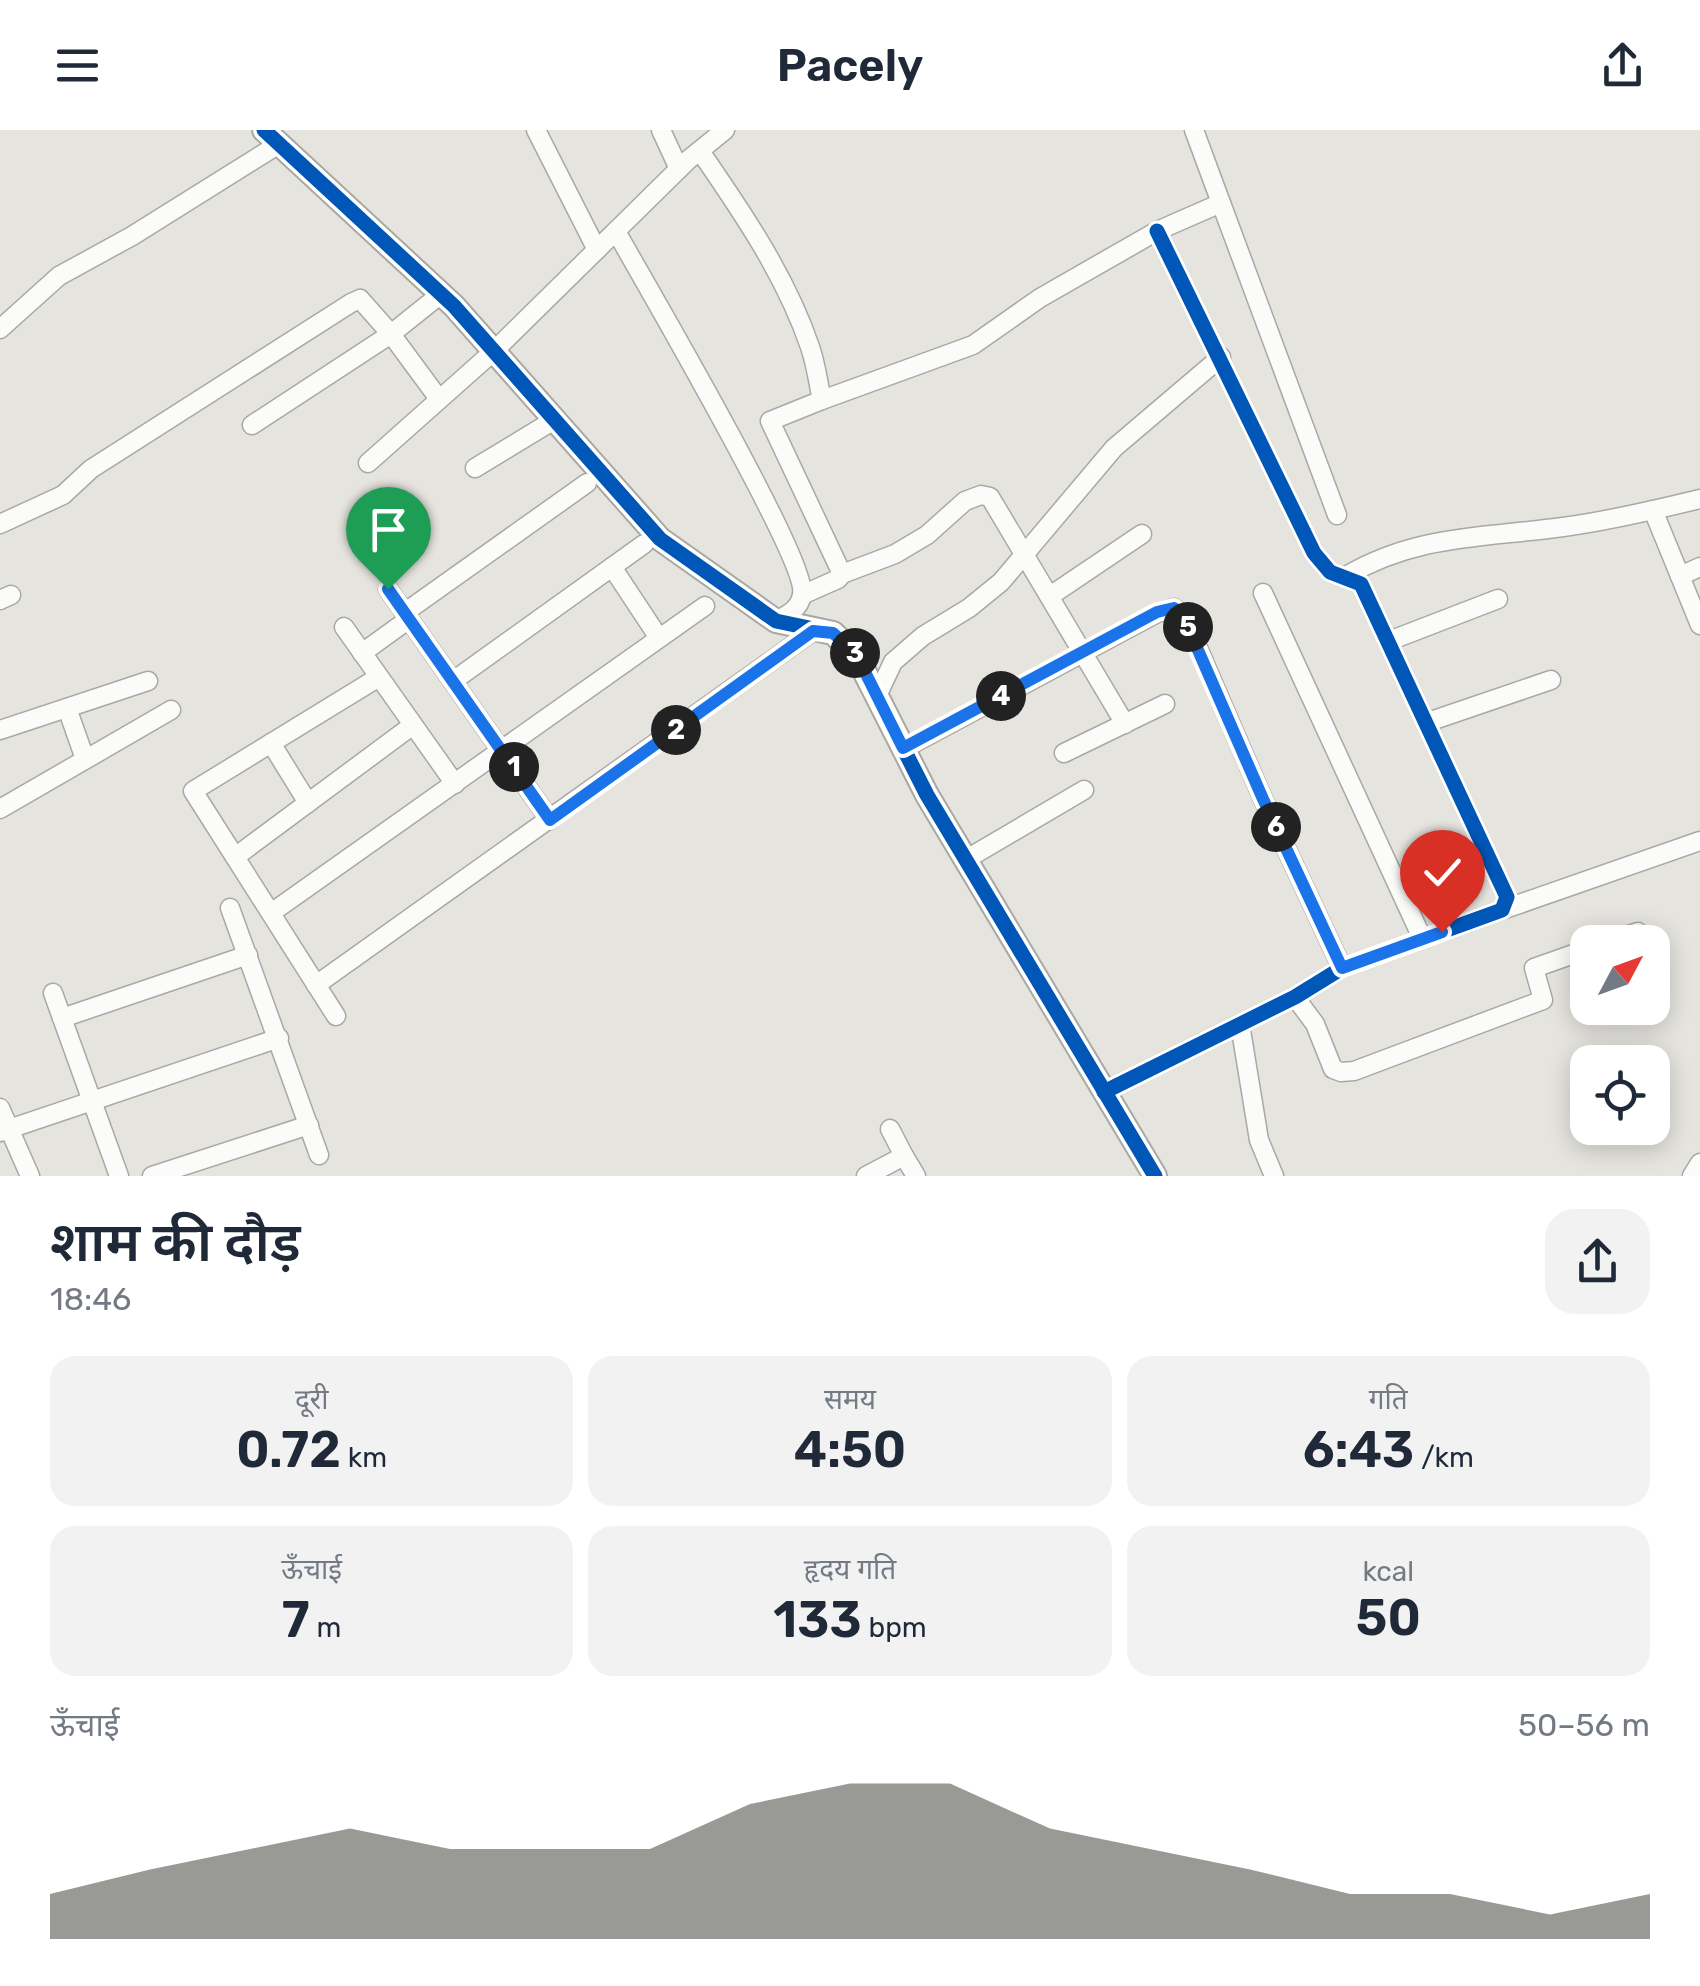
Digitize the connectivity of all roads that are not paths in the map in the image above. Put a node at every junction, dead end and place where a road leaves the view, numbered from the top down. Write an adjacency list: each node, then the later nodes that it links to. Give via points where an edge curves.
1 (536, 130): 11 (street)
2 (660, 130): 7 (street)
3 (725, 130): 6 (street)
4 (1194, 130): 8 (street)
5 (271, 137): 12 (street); 13 (street, via 132,236 59,276)
6 (700, 150): 7 (street); 18 (street, via 780,280 810,347)
7 (679, 169): 9 (street)
8 (1222, 202): 10 (street); 26 (street)
9 (616, 231): 11 (street); 38 (street, via 782,535)
10 (1157, 231): 16 (street); 18 (street, via 1040,298 973,346)
11 (597, 250): 15 (street)
12 (441, 294): 14 (street); 15 (street)
13 (0, 329)
14 (392, 334): 17 (street); 20 (street); 27 (street, via 360,298 91,469 62,495)
15 (494, 351): 17 (street); 19 (street)
16 (1220, 357): 30 (street, via 1114,448); 34 (street, via 1314,553 1330,572)
17 (439, 400): 21 (street)
18 (822, 400): 33 (street, via 770,421)
19 (554, 420): 22 (street); 43 (street, via 660,539)
20 (252, 426)
21 (368, 463)
22 (475, 468)
23 (588, 483): 42 (street)
24 (1700, 500): 25 (street)
25 (1653, 510): 34 (street, via 1563,528 1435,541); 35 (street)
26 (1337, 515)
27 (0, 524)
28 (1142, 534): 39 (street)
29 (644, 544): 31 (street)
30 (1025, 552): 33 (street, via 999,508 981,494 895,554); 39 (street); 55 (street, via 969,608 892,662)
31 (612, 567): 47 (street); 54 (street)
32 (1700, 568): 35 (street)
33 (842, 574): 38 (street)
34 (1346, 576): 48 (street, via 1361,584)
35 (1680, 576): 44 (street)
36 (388, 589): 42 (street)
37 (1263, 593): 79 (street)
38 (802, 594): 43 (street, via 794,610)
39 (1050, 596): 49 (street)
40 (1498, 599): 48 (street)
41 (706, 606): 47 (street)
42 (407, 616): 50 (street); 54 (street)
43 (776, 621): 46 (street)
44 (1700, 625)
45 (344, 627): 50 (street)
46 (813, 631): 55 (street, via 833,633 856,654); 72 (street)
47 (659, 638): 65 (street)
48 (1390, 641): 59 (street)
49 (1081, 652): 60 (street); 64 (street); 82 (street, via 1157,612 1174,608 1184,618)
50 (362, 653): 51 (street)
51 (379, 677): 61 (street); 63 (street)
52 (1551, 680): 59 (street)
53 (148, 681): 57 (street)
54 (452, 681): 65 (street)
55 (877, 696): 64 (street)
56 (1165, 704): 60 (street)
57 (67, 708): 62 (street); 67 (street)
58 (171, 710): 67 (street)
59 (1428, 722): 77 (street, via 1503,882)
60 (1126, 724): 66 (street)
61 (413, 725): 68 (street); 70 (street)
62 (0, 730)
63 (271, 743): 70 (street); 74 (street, via 192,790)
64 (903, 748): 75 (street)
65 (502, 751): 68 (street); 72 (street)
66 (1064, 754)
67 (85, 759): 71 (street)
68 (455, 784): 78 (street)
69 (1084, 790): 75 (street)
70 (308, 804): 74 (street)
71 (0, 809)
72 (550, 820): 83 (street)
73 (1700, 842): 77 (street)
74 (235, 857): 78 (street)
75 (965, 860): 90 (street)
76 (230, 908): 80 (street)
77 (1502, 910): 79 (street)
78 (271, 914): 83 (street)
79 (1422, 938): 82 (street)
80 (248, 955): 87 (street); 89 (street)
81 (1570, 955): 85 (street, via 1534,968 1543,1000 1354,1071 1333,1068 1315,1024)
82 (1342, 968): 85 (street)
83 (316, 985): 86 (street)
84 (53, 992): 87 (street)
85 (1294, 997): 88 (street)
86 (336, 1016)
87 (62, 1018): 91 (street)
88 (1240, 1024): 90 (street); 105 (street, via 1259,1140)
89 (279, 1038): 91 (street); 93 (street)
90 (1104, 1092): 99 (street)
91 (94, 1100): 95 (street); 101 (street)
92 (0, 1108): 95 (street)
93 (309, 1125): 96 (street); 102 (street)
94 (890, 1129): 97 (street)
95 (5, 1130): 100 (street)
96 (319, 1155)
97 (904, 1156): 103 (street); 104 (street)
98 (1700, 1163): 106 (street)
99 (1150, 1174)
100 (30, 1176)
101 (119, 1176)
102 (152, 1176)
103 (866, 1176)
104 (916, 1176)
105 (1274, 1176)
106 (1692, 1176)

